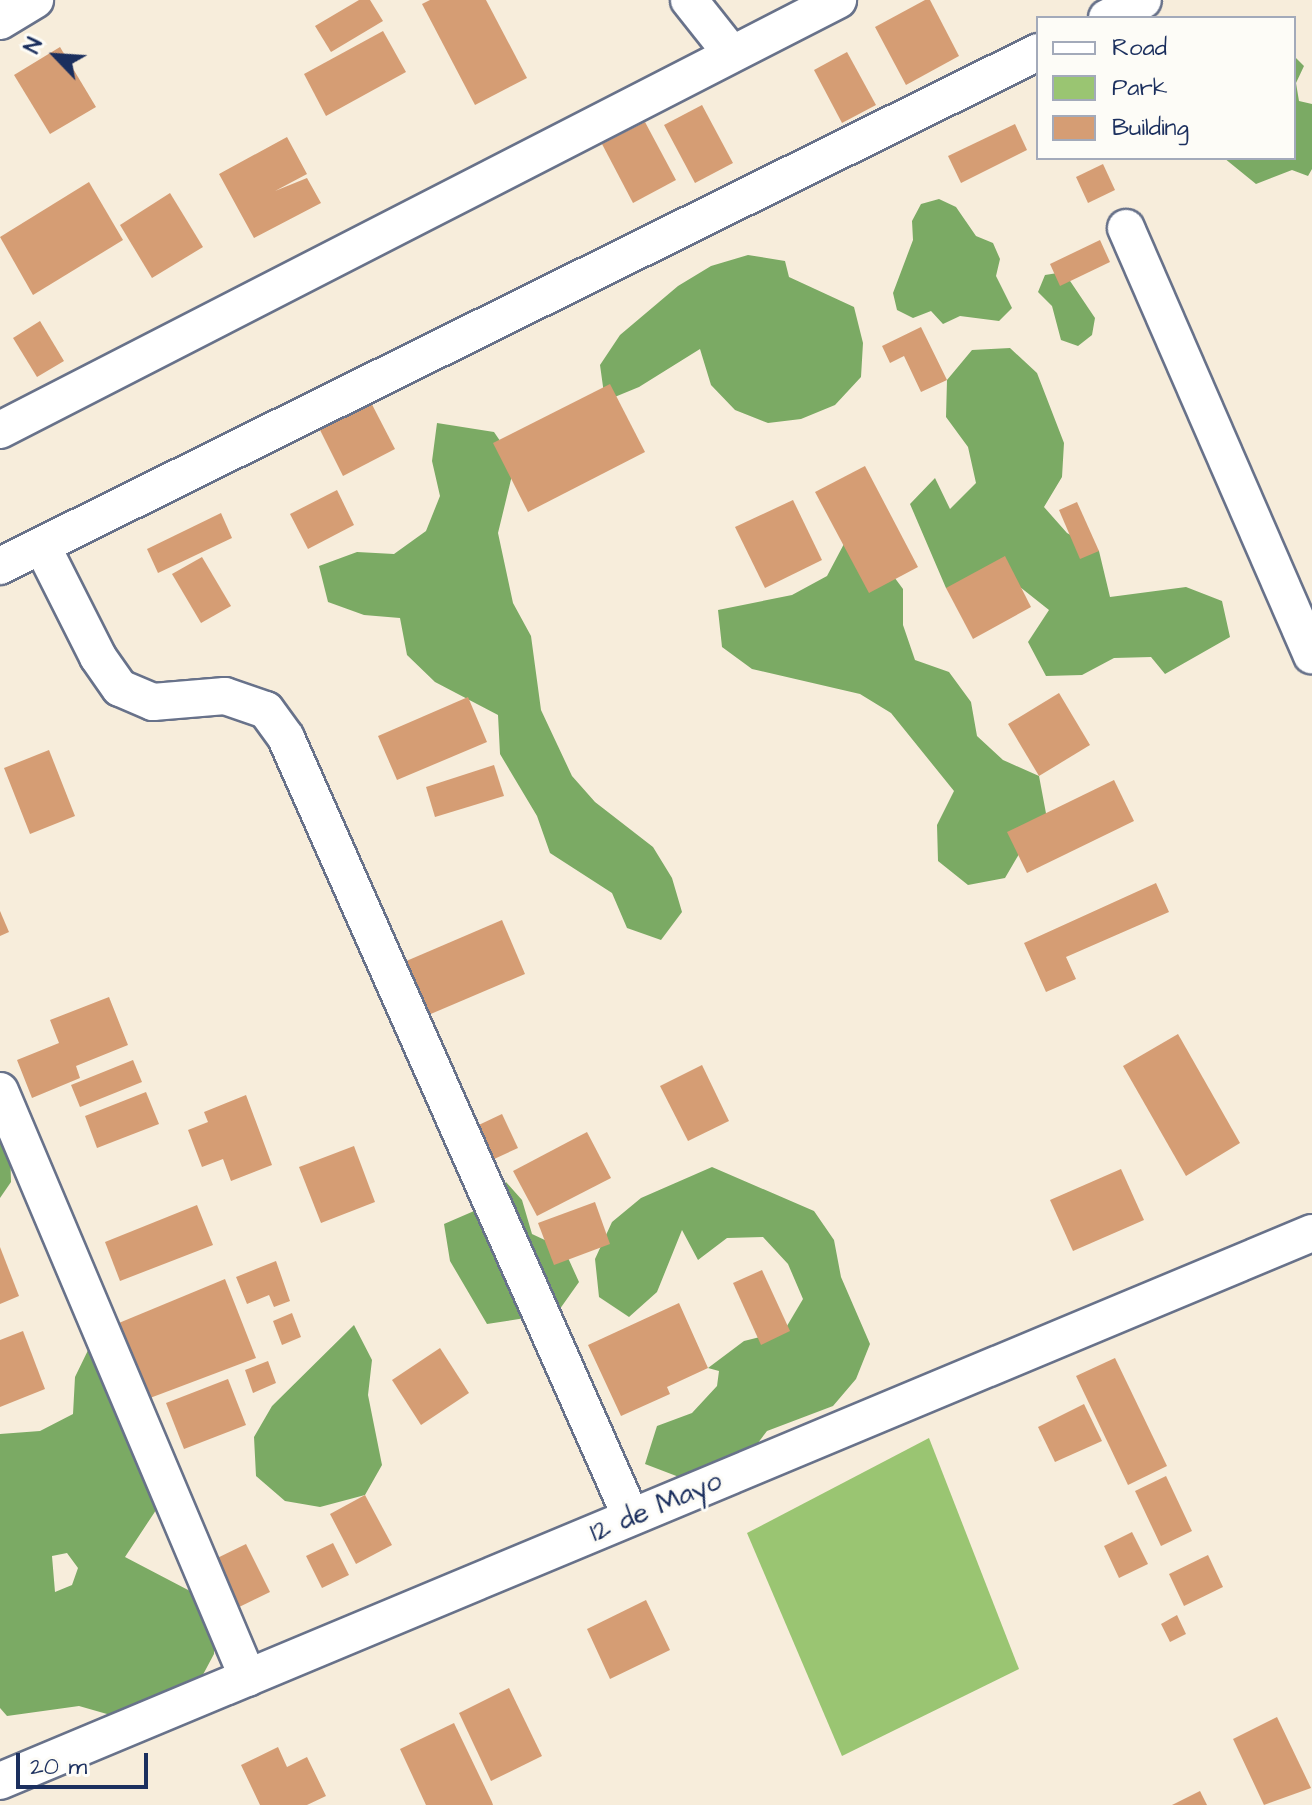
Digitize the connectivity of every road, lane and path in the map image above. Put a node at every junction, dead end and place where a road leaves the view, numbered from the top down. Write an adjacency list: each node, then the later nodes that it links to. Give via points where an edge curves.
1 (35, 0): 6 (street)
2 (689, 0): 7 (street)
3 (838, 0): 7 (street)
4 (1143, 0): 5 (street)
5 (1111, 16)
6 (0, 21)
7 (731, 53): 10 (street)
8 (1036, 53): 11 (street)
9 (1126, 228): 13 (street)
10 (0, 430)
11 (42, 546): 12 (street); 16 (street, via 98,657 120,688 153,702 225,696 266,710 286,738)
12 (0, 566)
13 (1312, 655)
14 (0, 1091): 17 (street)
15 (1312, 1233): 16 (street, 12 de Mayo)
16 (631, 1517): 17 (street, 12 de Mayo)
17 (248, 1678): 18 (street, 12 de Mayo)
18 (0, 1781)

